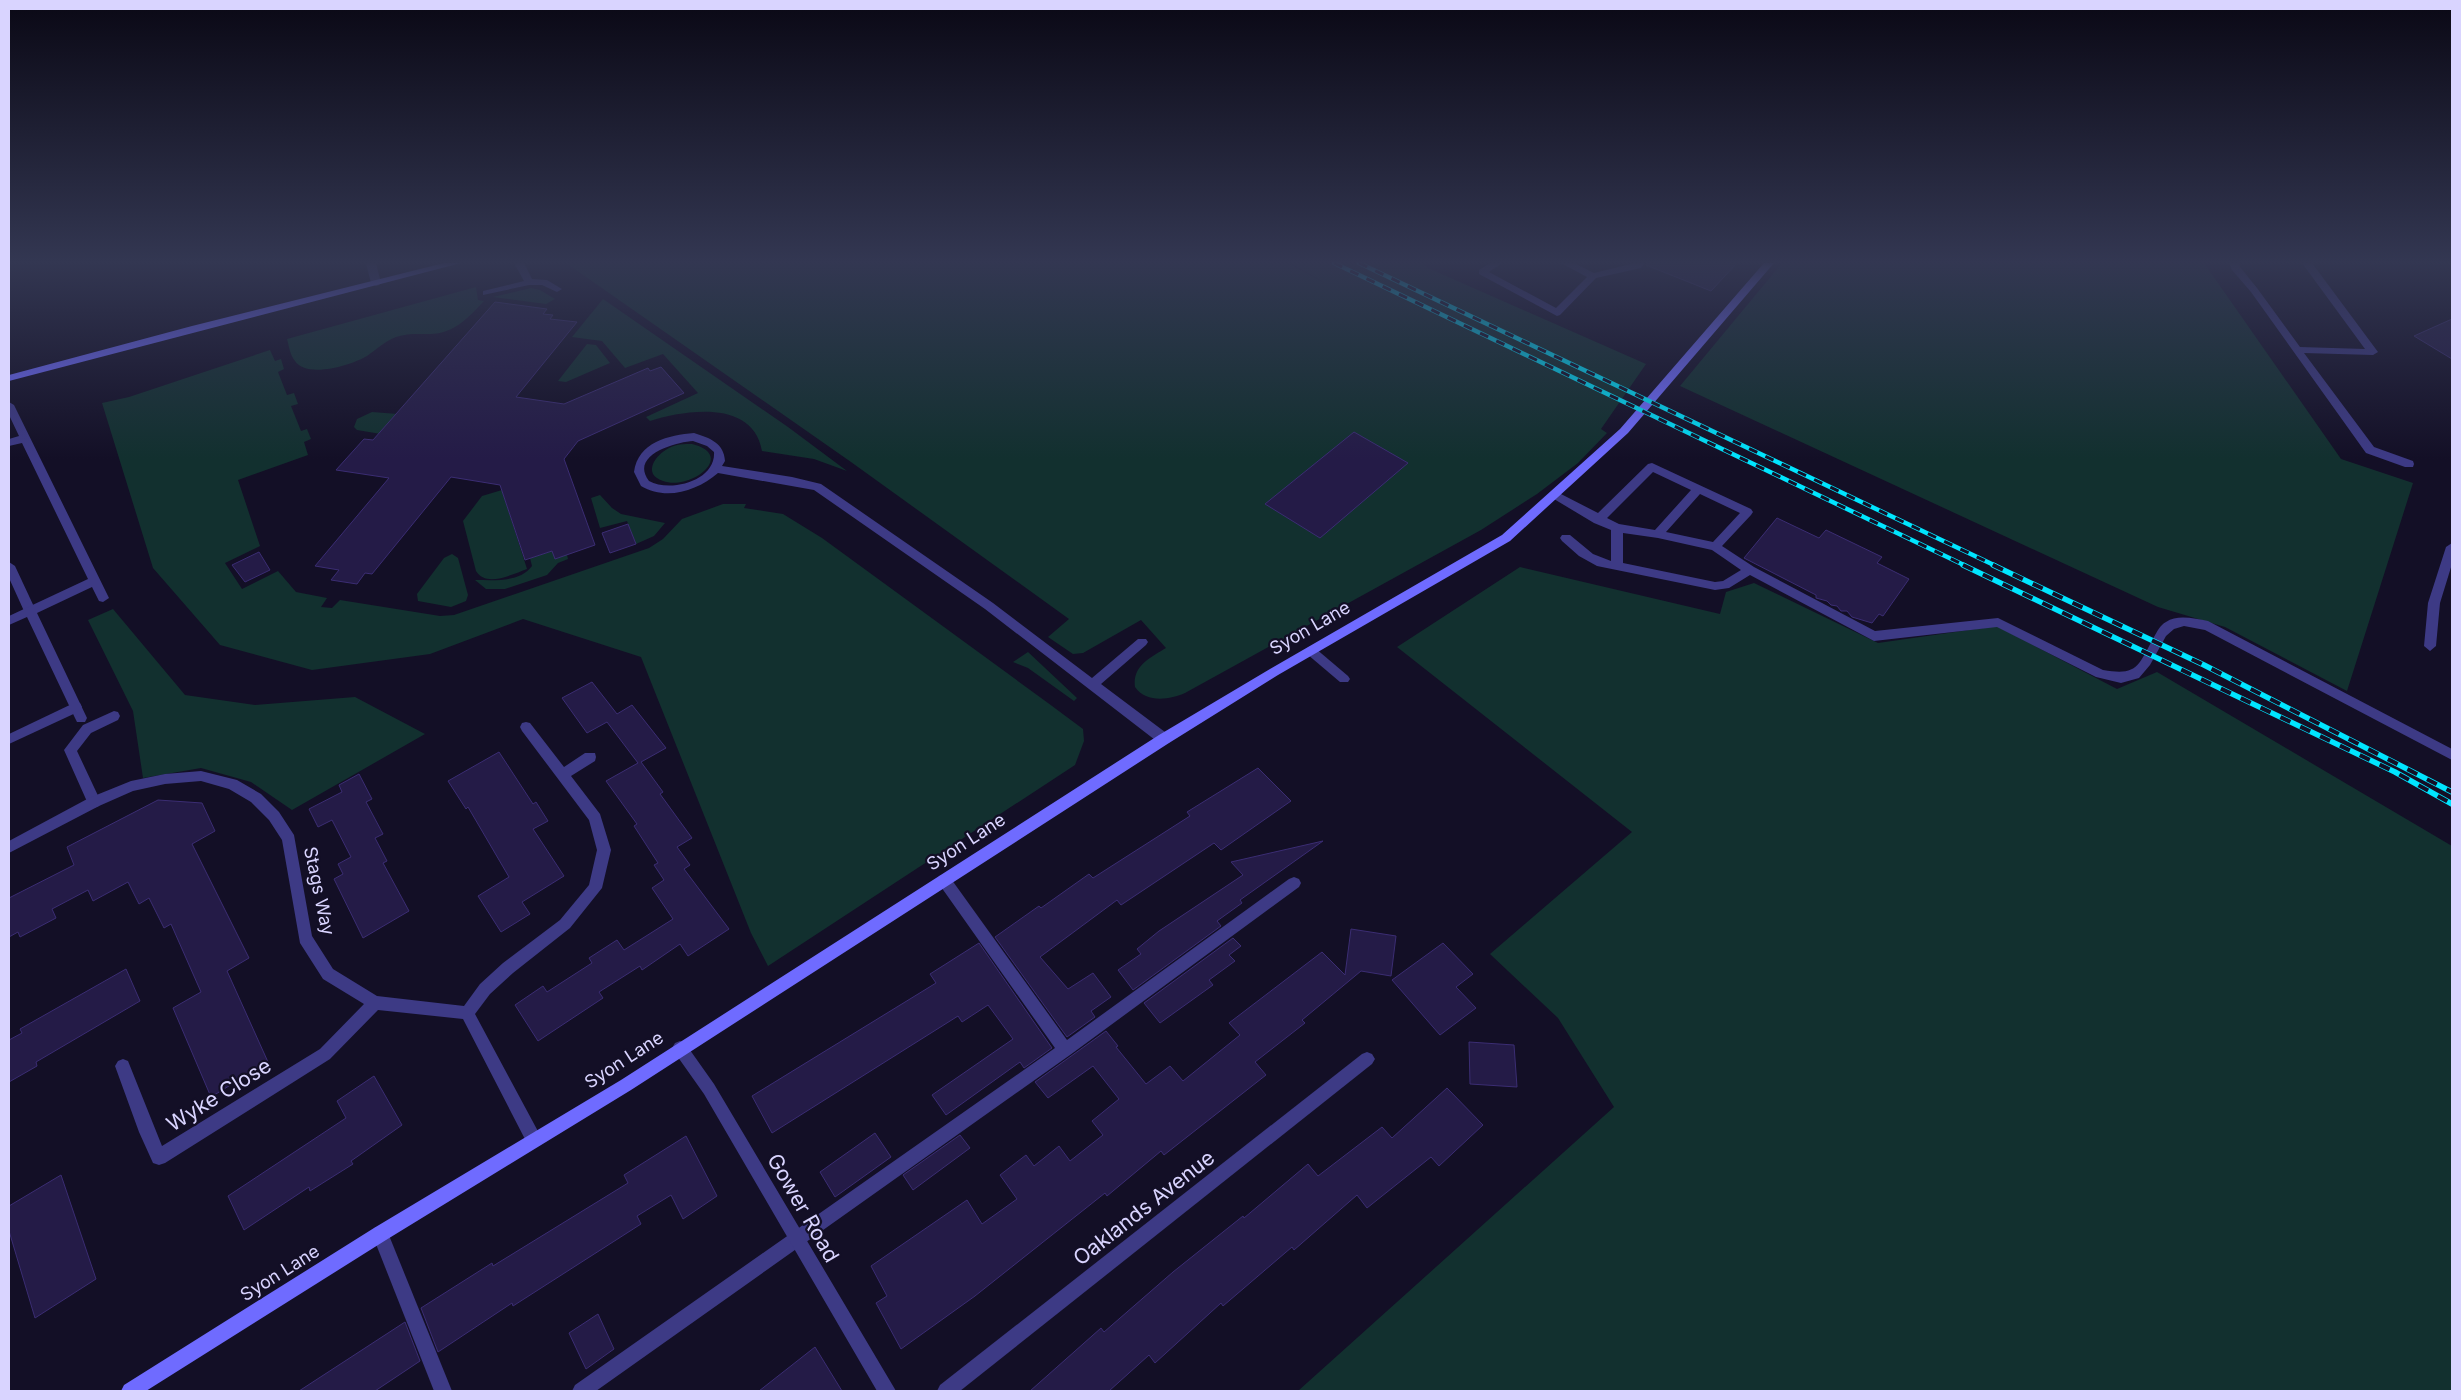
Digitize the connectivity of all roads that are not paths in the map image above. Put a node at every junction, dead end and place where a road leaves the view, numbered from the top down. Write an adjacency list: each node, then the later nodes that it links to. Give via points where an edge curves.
1 (201, 328): 6 (main road)
2 (1712, 328): 13 (main road, Syon Lane, via 1624,432)
3 (2281, 328): 5 (street)
4 (2355, 328): 5 (street, via 2373,352)
5 (2297, 350): 10 (street, via 2370,450)
6 (9, 378)
7 (9, 404): 8 (street)
8 (26, 438): 9 (street); 23 (street)
9 (9, 443)
10 (2409, 464)
11 (716, 469): 11 (street, via 698,484 670,491 647,486 638,471 641,462 657,446 688,438 706,440 714,445 720,460); 31 (street, via 792,480 817,487 989,606)
12 (1698, 489): 14 (street, via 1652,467); 16 (street); 18 (street, via 1747,512)
13 (1555, 496): 14 (street); 29 (main road, Syon Lane, via 1506,538)
14 (1598, 520): 15 (street)
15 (1617, 528): 16 (street); 21 (street)
16 (1658, 534): 18 (street)
17 (1566, 538): 21 (street, via 1587,557 1600,564)
18 (1715, 546): 22 (street)
19 (2452, 547): 28 (street, via 2434,603)
20 (9, 566): 25 (street)
21 (1617, 566): 22 (street, via 1715,586 1725,585)
22 (1750, 570): 36 (street, via 1874,636 1998,622 2100,674 2121,678 2136,675 2170,625 2184,622 2208,626)
23 (95, 580): 24 (street); 25 (street)
24 (103, 598)
25 (30, 611): 26 (street); 34 (street, via 78,712)
26 (9, 621)
27 (1142, 642): 31 (street)
28 (2430, 646)
29 (1311, 650): 30 (street); 35 (main road, Syon Lane)
30 (1344, 679)
31 (1092, 685): 35 (street)
32 (114, 716): 39 (street, via 87,730 70,750)
33 (526, 727): 38 (street)
34 (10, 739)
35 (1164, 739): 41 (main road, Syon Lane)
36 (2452, 755)
37 (590, 757): 38 (street)
38 (562, 775): 44 (street, via 595,818 604,850 595,888 565,924 508,968 485,989)
39 (94, 802): 40 (street, Stags Way); 43 (street, Stags Way, via 132,786 165,778 201,776 232,784 256,798 274,816 289,839 305,938 328,974)
40 (9, 847)
41 (944, 880): 45 (main road, Syon Lane); 46 (street)
42 (1294, 883): 46 (street)
43 (375, 1003): 44 (street, Stags Way); 48 (street, Wyke Close, via 325,1054 159,1157)
44 (467, 1013): 49 (street)
45 (680, 1048): 49 (main road, Syon Lane, via 626,1085); 51 (street, Gower Road, via 709,1090)
46 (1065, 1050): 51 (street)
47 (1367, 1059): 56 (street, Oaklands Avenue)
48 (123, 1066)
49 (534, 1140): 50 (main road, Syon Lane)
50 (380, 1234): 52 (main road, Syon Lane); 53 (street)
51 (797, 1240): 54 (street); 55 (street, Gower Road)
52 (130, 1391)
53 (443, 1391)
54 (581, 1391)
55 (887, 1391)
56 (946, 1391)

